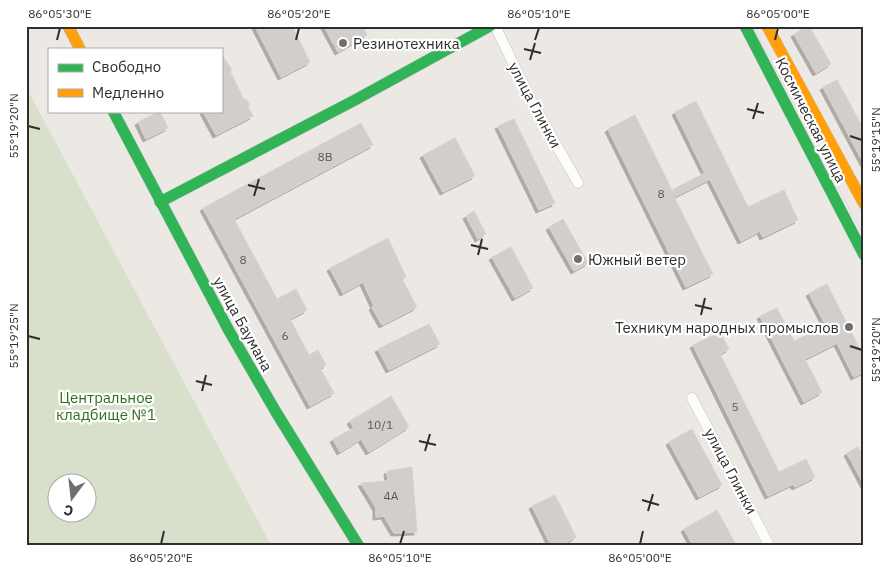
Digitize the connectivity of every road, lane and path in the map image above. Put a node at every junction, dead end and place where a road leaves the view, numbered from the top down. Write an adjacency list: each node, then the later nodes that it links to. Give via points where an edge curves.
1 (68, 26): 6 (main road)
2 (490, 26): 9 (main road)
3 (495, 26): 8 (street, улица Глинки, via 531,100)
4 (745, 26): 11 (main road, Космическая улица)
5 (767, 26): 10 (main road, Космическая улица)
6 (79, 48)
7 (114, 112): 9 (main road, улица Баумана)
8 (578, 183)
9 (160, 202): 13 (main road, улица Баумана, via 271,405)
10 (864, 204)
11 (864, 255)
12 (692, 398): 14 (street, улица Глинки)
13 (358, 545)
14 (769, 545)

